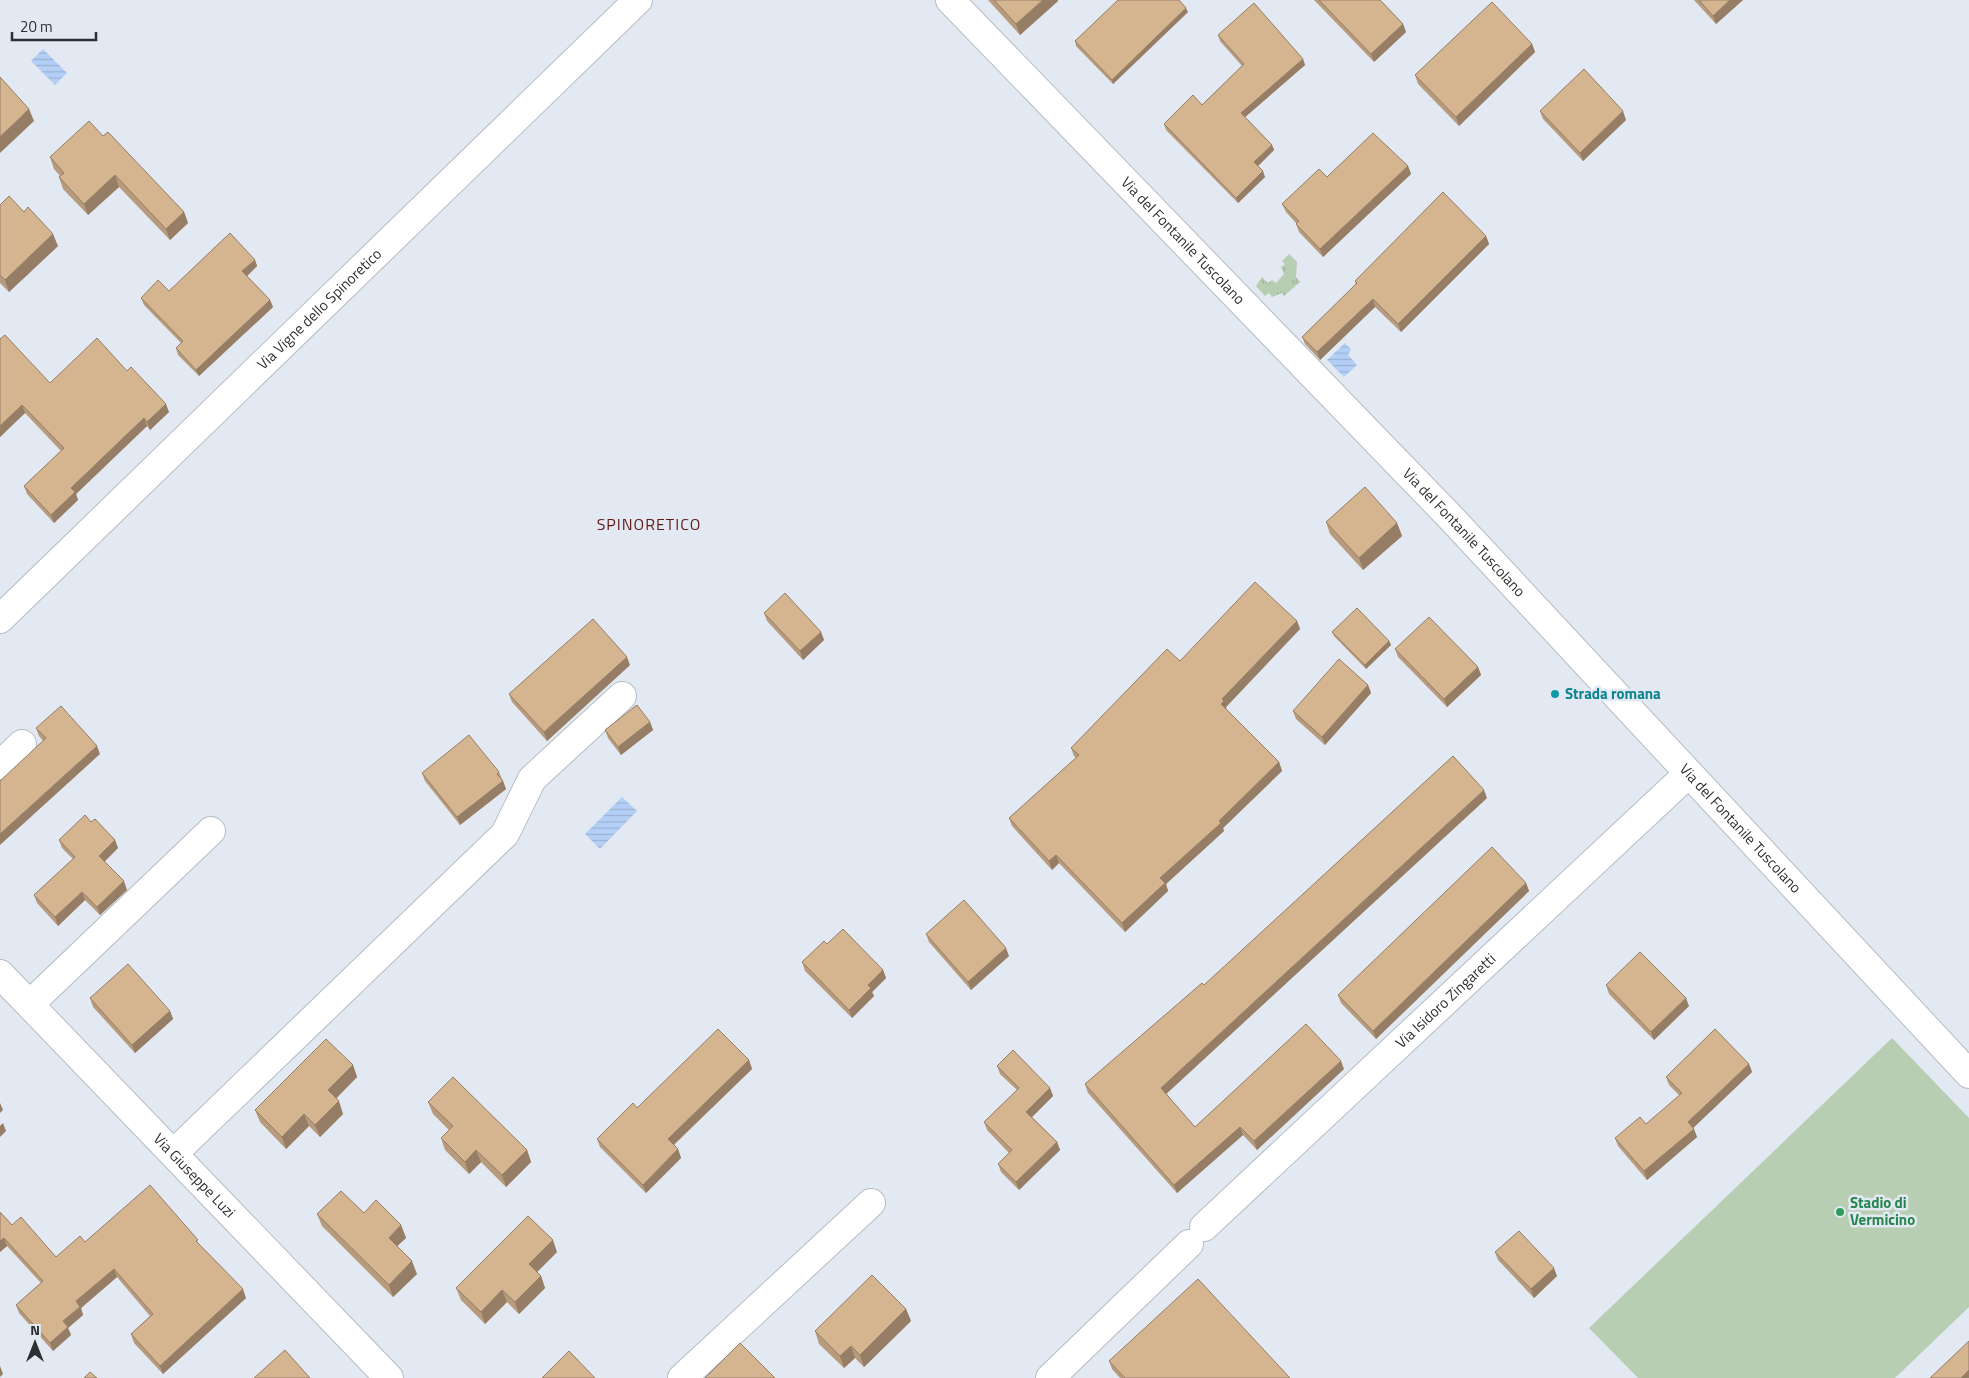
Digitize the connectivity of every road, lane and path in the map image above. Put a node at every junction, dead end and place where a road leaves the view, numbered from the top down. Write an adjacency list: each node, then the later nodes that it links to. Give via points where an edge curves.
1 (638, 0): 3 (street, Via Vigne dello Spinoretico)
2 (950, 0): 7 (street, Via del Fontanile Tuscolano, via 1453,520)
3 (0, 619)
4 (622, 696): 12 (street, via 532,780 506,834)
5 (22, 744): 6 (street)
6 (0, 765)
7 (1688, 774): 11 (street, Via del Fontanile Tuscolano); 16 (street, Via Isidoro Zingaretti)
8 (211, 831): 10 (street)
9 (0, 974): 10 (street, Via Giuseppe Luzi)
10 (30, 1004): 12 (street, Via Giuseppe Luzi)
11 (1969, 1074)
12 (174, 1153): 14 (street, Via Giuseppe Luzi)
13 (871, 1203): 15 (street)
14 (389, 1378)
15 (682, 1378)
16 (1050, 1378)

